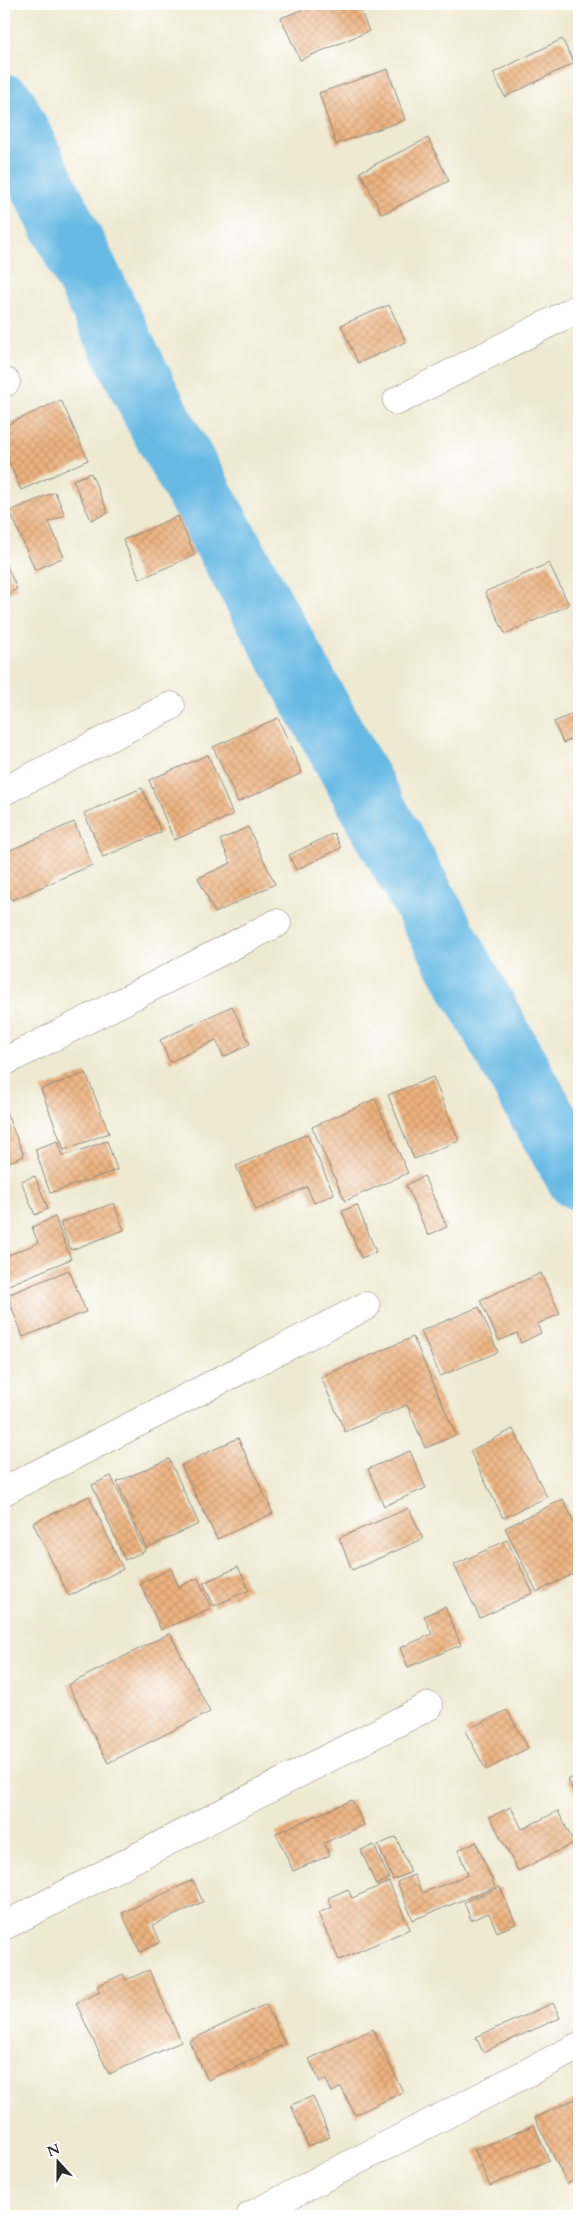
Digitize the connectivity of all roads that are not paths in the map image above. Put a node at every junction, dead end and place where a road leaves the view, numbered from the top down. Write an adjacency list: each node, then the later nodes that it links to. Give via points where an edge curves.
1 (579, 308): 2 (street)
2 (398, 401)
3 (171, 706): 4 (street)
4 (4, 791)
5 (277, 923): 6 (street)
6 (4, 1062)
7 (366, 1306): 8 (street)
8 (4, 1491)
9 (429, 1706): 10 (street)
10 (4, 1926)
11 (579, 2046): 12 (street)
12 (250, 2216)

